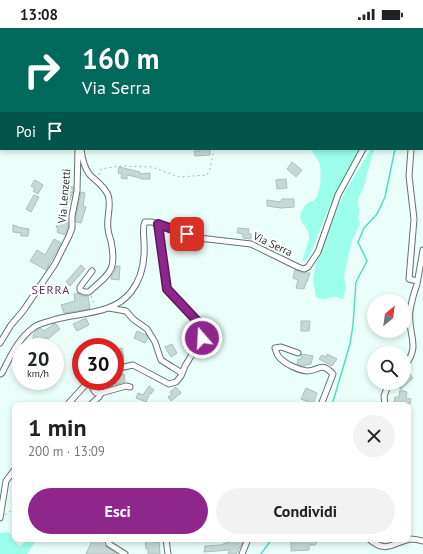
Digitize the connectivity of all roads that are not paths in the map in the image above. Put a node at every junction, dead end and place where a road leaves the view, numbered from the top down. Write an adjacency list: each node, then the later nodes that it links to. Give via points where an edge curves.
1 (78, 150): 10 (street, Via Lenzetti, via 77,191 69,236 55,264)
2 (81, 150): 7 (street, via 83,163 102,186 108,196 110,207 107,228 114,258 112,268 89,292 84,292 80,287)
3 (362, 150): 5 (street, Via Serra, via 338,194 318,252 312,264 304,269 251,244 199,238)
4 (411, 150): 8 (street, via 409,176 414,220 409,279)
5 (158, 224): 9 (street, via 145,222 144,260 139,278 130,293); 14 (street, via 167,289 199,323 202,338)
6 (423, 250): 8 (street)
7 (92, 271)
8 (417, 281): 12 (street, via 410,311 413,352)
9 (109, 308): 14 (street, via 126,311 147,329 161,360); 15 (street, via 60,318 32,328 11,353)
10 (0, 343)
11 (298, 353): 23 (street, via 281,346 275,348 279,357 294,367 308,371 321,367 333,374)
12 (411, 357)
13 (124, 367): 14 (street, via 133,365 169,384 176,382)
14 (182, 373)
15 (0, 374)
16 (130, 387): 20 (street)
17 (81, 390): 21 (street)
18 (94, 390): 20 (street)
19 (386, 390): 24 (street)
20 (101, 393): 22 (street)
21 (70, 402)
22 (93, 402)
23 (322, 402)
24 (385, 402)
25 (12, 473): 26 (street, via 6,481)
26 (2, 516)
27 (411, 540): 28 (street)
28 (423, 541)
29 (108, 542): 34 (street)
30 (166, 542): 35 (street)
31 (247, 542): 36 (street)
32 (372, 542): 33 (street, via 376,546 389,549)
33 (405, 542)
34 (125, 554)
35 (168, 554)
36 (242, 554)

